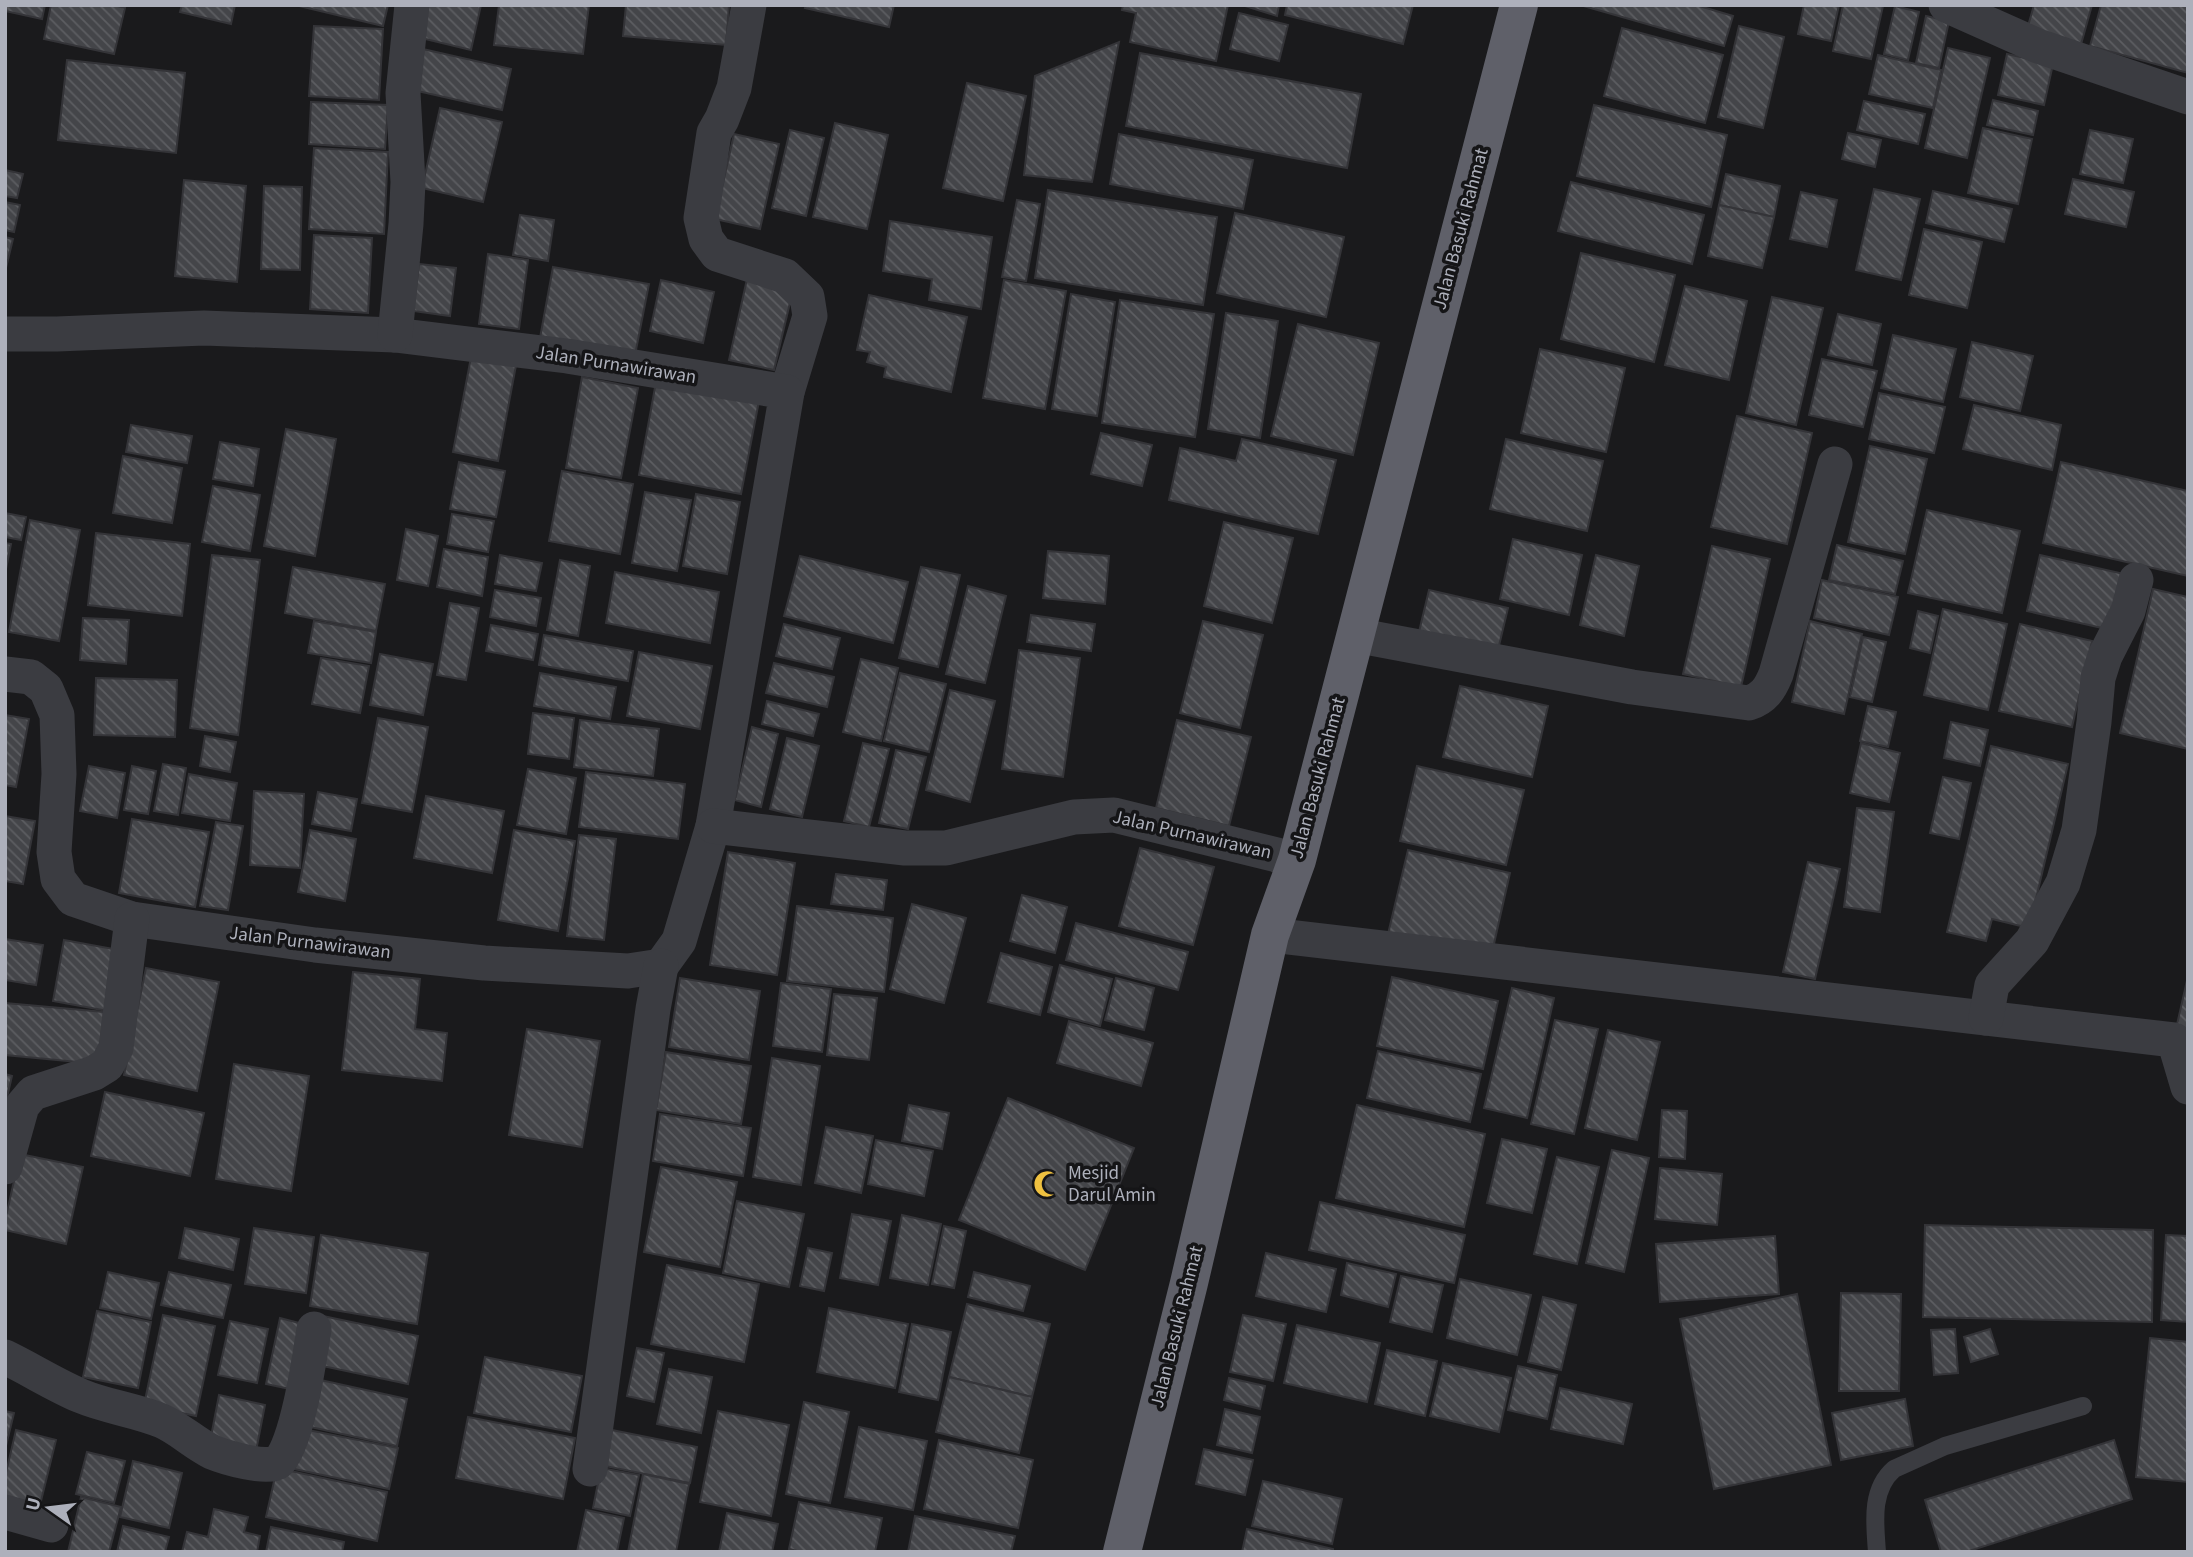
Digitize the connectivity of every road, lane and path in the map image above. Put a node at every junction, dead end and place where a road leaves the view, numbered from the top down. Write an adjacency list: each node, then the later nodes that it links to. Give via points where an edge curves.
1 (412, 5): 7 (street, via 403,93 406,224)
2 (750, 5): 8 (street, via 734,88 714,133 701,218 706,239 717,254 785,276 807,297 810,316)
3 (1519, 5): 11 (highway, Jalan Basuki Rahmat)
4 (1946, 5): 5 (street, via 2038,46)
5 (2188, 97)
6 (5, 334): 7 (street, Jalan Purnawirawan, via 204,328)
7 (395, 335): 8 (street, Jalan Purnawirawan, via 566,356)
8 (787, 392): 13 (street)
9 (1835, 464): 11 (street, via 1776,674 1763,696 1749,704)
10 (2136, 580): 18 (street, via 2128,611 2098,678 2079,830 2063,883 2032,941 1992,985)
11 (1355, 635): 14 (highway, Jalan Basuki Rahmat)
12 (5, 674): 15 (street, Jalan Purnawirawan, via 31,677 46,689 57,715 54,852 58,879 74,899)
13 (713, 826): 14 (street, Jalan Purnawirawan, via 905,848 946,848 1074,817 1114,815); 17 (street, via 679,941)
14 (1297, 860): 16 (highway, Jalan Basuki Rahmat)
15 (132, 919): 17 (street, Jalan Purnawirawan, via 484,963 628,971); 21 (street, via 116,1048 107,1065 94,1073 33,1093 22,1106)
16 (1270, 935): 18 (street); 28 (highway, Jalan Basuki Rahmat)
17 (661, 967): 25 (street)
18 (1986, 1018): 19 (street)
19 (2181, 1041): 20 (street)
20 (2188, 1087)
21 (5, 1167)
22 (314, 1329): 23 (street, via 294,1426 282,1459 272,1465 214,1453 162,1421 81,1396)
23 (5, 1357)
24 (2083, 1406): 29 (lane, via 1945,1446 1894,1469 1881,1485 1877,1500)
25 (590, 1469)
26 (5, 1512): 27 (street)
27 (51, 1525)
28 (1122, 1552)
29 (1877, 1552)

